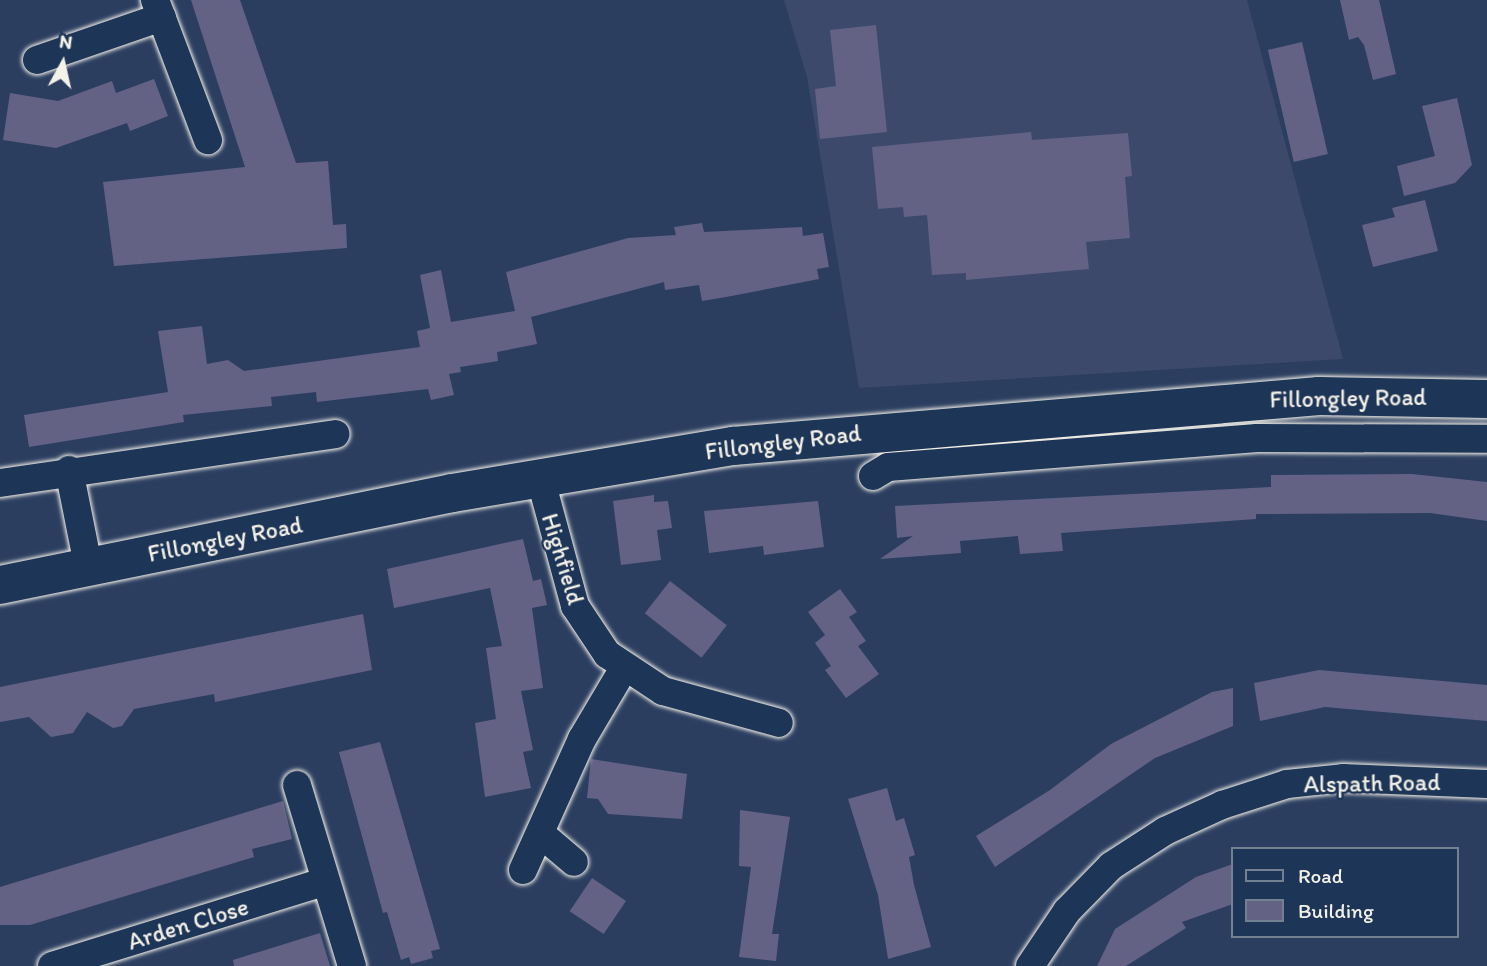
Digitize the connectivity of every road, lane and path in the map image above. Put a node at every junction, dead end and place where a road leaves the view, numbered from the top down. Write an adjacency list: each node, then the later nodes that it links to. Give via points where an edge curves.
1 (159, 8): 2 (street); 3 (street)
2 (37, 60)
3 (208, 140)
4 (1487, 399): 9 (main road, Fillongley Road, via 1404,394 1167,405 733,446)
5 (335, 434): 7 (street)
6 (1487, 439): 8 (street, Fillongley Road, via 1257,438 888,467)
7 (69, 470): 10 (street); 11 (street)
8 (873, 476)
9 (540, 477): 11 (main road, Fillongley Road); 13 (street, Highfield, via 575,606 607,654)
10 (0, 483)
11 (88, 565): 12 (main road, Fillongley Road)
12 (0, 585)
13 (624, 668): 14 (street, Highfield, via 701,705); 17 (street, via 582,739)
14 (779, 723)
15 (1487, 784): 23 (street, Alspath Road, via 1343,778 1287,784 1222,805 1165,831 1111,866 1067,911)
16 (297, 785): 20 (street)
17 (541, 834): 18 (street); 19 (street)
18 (574, 862)
19 (523, 870)
20 (324, 882): 21 (street, Arden Close); 22 (street)
21 (55, 965)
22 (352, 966)
23 (1030, 966)

